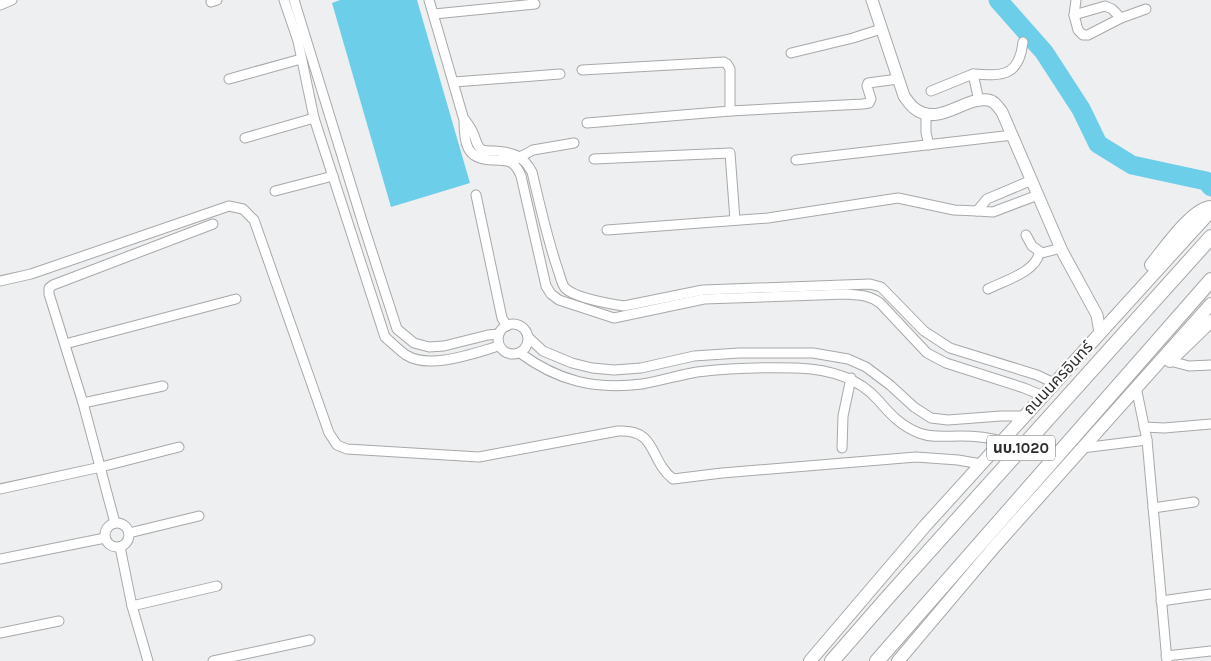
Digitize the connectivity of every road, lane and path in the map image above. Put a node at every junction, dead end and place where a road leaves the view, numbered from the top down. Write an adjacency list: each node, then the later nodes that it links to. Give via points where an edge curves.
1 (12, 0): 8 (street)
2 (284, 0): 16 (street)
3 (294, 0): 47 (street)
4 (429, 0): 10 (street)
5 (872, 0): 13 (street)
6 (1076, 0): 11 (street)
7 (535, 4): 10 (street)
8 (0, 5)
9 (1146, 9): 12 (street)
10 (434, 14): 22 (street)
11 (1074, 15): 12 (street, via 1105,6); 12 (street, via 1078,30 1083,35)
12 (1121, 18)
13 (881, 29): 15 (street); 21 (street)
14 (1023, 42): 19 (street, via 1022,54 1009,71 1001,75)
15 (791, 53)
16 (301, 59): 20 (street); 27 (street)
17 (582, 70): 25 (street, via 724,62 730,69)
18 (560, 74): 22 (street)
19 (972, 74): 23 (street); 24 (street)
20 (229, 79)
21 (898, 79): 25 (street, via 868,83 869,103); 26 (street, via 904,96 915,110)
22 (454, 82): 28 (street)
23 (931, 91)
24 (979, 101): 26 (street, via 940,114); 30 (street, via 987,99 995,103)
25 (730, 111): 29 (street)
26 (926, 114): 33 (street)
27 (314, 118): 31 (street); 38 (street)
28 (464, 120): 34 (street, via 480,149); 37 (street, via 464,134 474,156 481,160)
29 (587, 123)
30 (1013, 135): 33 (street); 39 (street)
31 (246, 138)
32 (574, 143): 34 (street, via 533,150)
33 (929, 146): 36 (street)
34 (520, 156): 37 (street); 53 (street, via 532,172)
35 (594, 159): 45 (street, via 730,153)
36 (796, 160)
37 (511, 162): 55 (street, via 521,176)
38 (333, 176): 40 (street); 48 (street)
39 (1032, 180): 42 (street); 43 (street, via 987,199)
40 (275, 191)
41 (476, 195): 64 (street)
42 (1038, 195): 43 (street, via 993,212); 52 (street)
43 (976, 211): 45 (street, via 954,210 898,198)
44 (1209, 212): 65 (main road, ถนนนครอินทร์ / นบ.1020)
45 (735, 220): 49 (street)
46 (213, 224): 68 (street, via 49,288)
47 (363, 224): 48 (street); 66 (street, via 397,329 414,343 444,346)
48 (350, 229): 69 (street, via 385,337 408,356 427,361 446,360)
49 (607, 230)
50 (1026, 235): 54 (street)
51 (1211, 237): 120 (main road, ถนนนครอินทร์ / นบ.1020)
52 (1061, 248): 54 (street); 65 (street, via 1097,315)
53 (551, 251): 55 (street); 61 (street, via 565,288 574,294 624,306)
54 (1039, 252): 59 (street, via 1032,267)
55 (539, 253): 61 (street, via 546,286 559,300 614,318)
56 (1211, 280): 121 (main road, นบ.1020)
57 (0, 281): 97 (street, via 31,274 229,206 243,209 254,220 329,433 336,444 347,450 479,457 629,430 647,439 661,467 673,479 916,457)
58 (846, 289): 61 (street); 71 (street, via 870,284 881,287 924,331 950,348); 75 (street, via 871,296 927,353)
59 (988, 289)
60 (236, 299): 68 (street)
61 (671, 300)
62 (1211, 304): 81 (main road, นบ.1020)
63 (1211, 321): 73 (main road)
64 (506, 326): 66 (street); 67 (street, via 512,324 524,328)
65 (1100, 333): 79 (main road, ถนนนครอินทร์ / นบ.1020)
66 (499, 334): 69 (street)
67 (529, 338): 72 (street, via 525,350); 77 (street, via 544,351 572,363)
68 (65, 344): 86 (street)
69 (499, 346): 72 (street, via 508,354)
70 (795, 352): 76 (street); 77 (street, via 694,356 640,368); 80 (street, via 848,359)
71 (964, 352): 75 (street); 79 (street)
72 (520, 353): 83 (street, via 537,366 566,379)
73 (1170, 361): 74 (street, via 1190,366); 81 (main road)
74 (1211, 365)
75 (958, 367): 84 (street)
76 (795, 368): 78 (street); 83 (street, via 696,372 643,384)
77 (614, 370): 83 (street)
78 (851, 378): 85 (street); 95 (street)
79 (1054, 383): 84 (main road, ถนนนครอินทร์ / นบ.1020)
80 (890, 384): 85 (street); 88 (street, via 931,418)
81 (1138, 385): 90 (street); 96 (main road, นบ.1020)
82 (163, 386): 86 (street)
83 (614, 386)
84 (1043, 396): 87 (main road, ถนนนครอินทร์ / นบ.1020)
85 (877, 398): 91 (street, via 908,428 921,434)
86 (83, 404): 98 (street)
87 (1023, 416): 88 (street); 93 (main road, ถนนนครอินทร์ / นบ.1020)
88 (962, 419): 91 (street)
89 (1211, 424): 90 (street, via 1164,428)
90 (1144, 426): 92 (street)
91 (959, 436): 93 (street)
92 (1147, 440): 96 (street); 101 (street)
93 (1001, 441): 97 (main road, ถนนนครอินทร์ / นบ.1020)
94 (179, 447): 98 (street)
95 (842, 448)
96 (1082, 448): 122 (main road, นบ.1020)
97 (981, 464): 119 (main road, ถนนนครอินทร์ / นบ.1020)
98 (101, 467): 99 (street); 103 (street)
99 (0, 489)
100 (1194, 502): 101 (street)
101 (1153, 508): 110 (street)
102 (199, 516): 104 (street)
103 (115, 523): 104 (street, via 124,525); 105 (street, via 107,528)
104 (129, 532): 106 (street, via 128,542)
105 (105, 538): 106 (street, via 110,546); 107 (street)
106 (120, 547): 111 (street)
107 (0, 559)
108 (217, 586): 111 (street)
109 (1211, 594): 110 (street)
110 (1161, 601): 116 (street)
111 (132, 606): 117 (street)
112 (59, 620): 113 (street)
113 (0, 634)
114 (310, 640): 118 (street)
115 (1211, 651): 116 (street)
116 (1166, 659)
117 (148, 661)
118 (213, 661)
119 (810, 661)
120 (832, 661)
121 (877, 661)
122 (898, 661)

